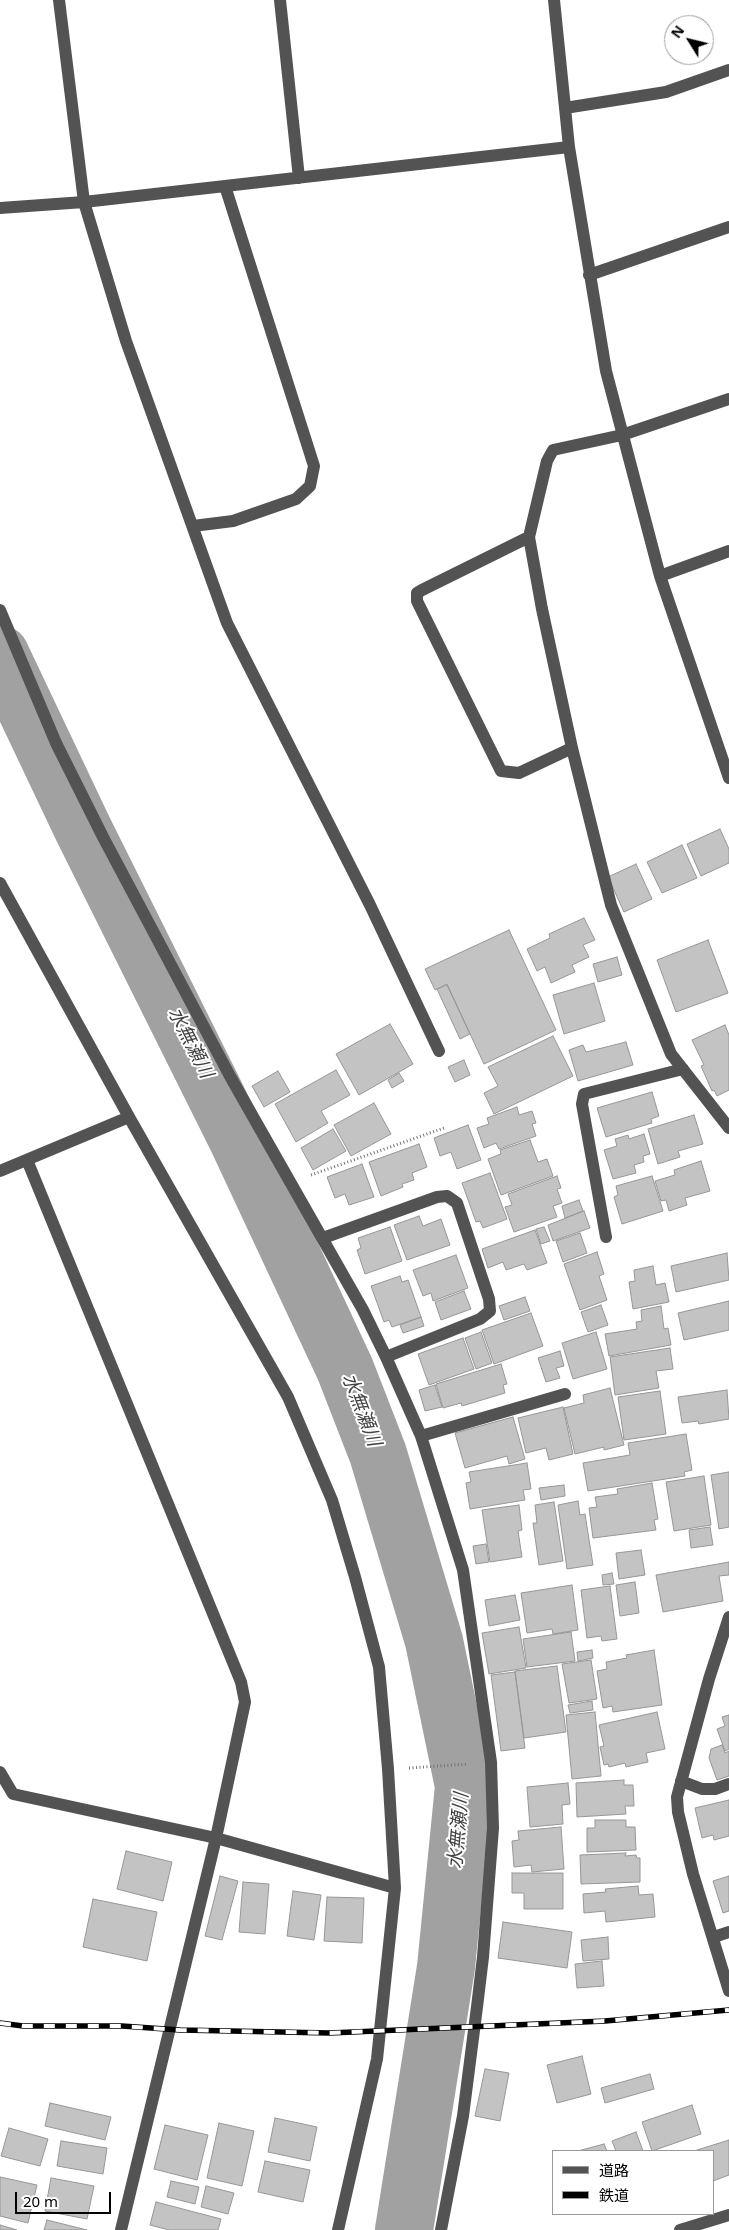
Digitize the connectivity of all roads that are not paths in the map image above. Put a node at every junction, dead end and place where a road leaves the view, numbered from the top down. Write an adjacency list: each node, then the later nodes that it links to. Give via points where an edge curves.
1 (59, 0): 9 (street)
2 (280, 0): 7 (street)
3 (554, 0): 5 (street)
4 (729, 70): 5 (street, via 666,92)
5 (566, 108): 6 (street)
6 (569, 147): 7 (street); 12 (street)
7 (299, 178): 8 (street)
8 (224, 186): 9 (street); 15 (street, via 314,466 310,486 296,499 233,521)
9 (84, 202): 10 (street); 15 (street, via 126,341)
10 (0, 208)
11 (729, 227): 12 (street)
12 (589, 275): 14 (street, via 606,370)
13 (729, 400): 14 (street)
14 (622, 435): 16 (street, via 553,450 547,461); 18 (street)
15 (193, 526): 23 (street, via 227,623 370,905)
16 (529, 537): 20 (street); 20 (street, via 422,590 417,593 417,601 501,771 519,773)
17 (729, 551): 18 (street)
18 (660, 576): 21 (street)
19 (0, 610): 30 (street, via 56,742 103,837 232,1078)
20 (572, 748): 24 (street, via 611,905 671,1054)
21 (729, 778)
22 (0, 883): 25 (street)
23 (439, 1051)
24 (682, 1069): 26 (street); 29 (street, via 584,1094 582,1104)
25 (128, 1117): 27 (street); 39 (street, via 288,1397 332,1500 378,1667)
26 (729, 1128)
27 (26, 1160): 28 (street); 38 (street, via 242,1682 245,1702)
28 (0, 1171)
29 (606, 1237)
30 (323, 1238): 31 (street); 31 (street, via 437,1197 447,1196 457,1203 489,1299 490,1311 480,1319)
31 (386, 1357): 33 (street)
32 (566, 1394): 33 (street)
33 (421, 1436): 46 (street, via 463,1570 491,1762 493,1828 476,2017 463,2116)
34 (729, 1617): 36 (street)
35 (0, 1772): 38 (street, via 14,1794)
36 (681, 1781): 37 (street, via 702,1789); 41 (street, via 676,1797 678,1812 693,1874)
37 (729, 1784)
38 (216, 1838): 39 (street); 44 (street)
39 (395, 1888): 45 (street, via 377,2059)
40 (729, 1932): 41 (street)
41 (714, 1937): 42 (street)
42 (729, 1991)
43 (729, 2215): 47 (street)
44 (121, 2230)
45 (338, 2230)
46 (441, 2230)
47 (680, 2230)

